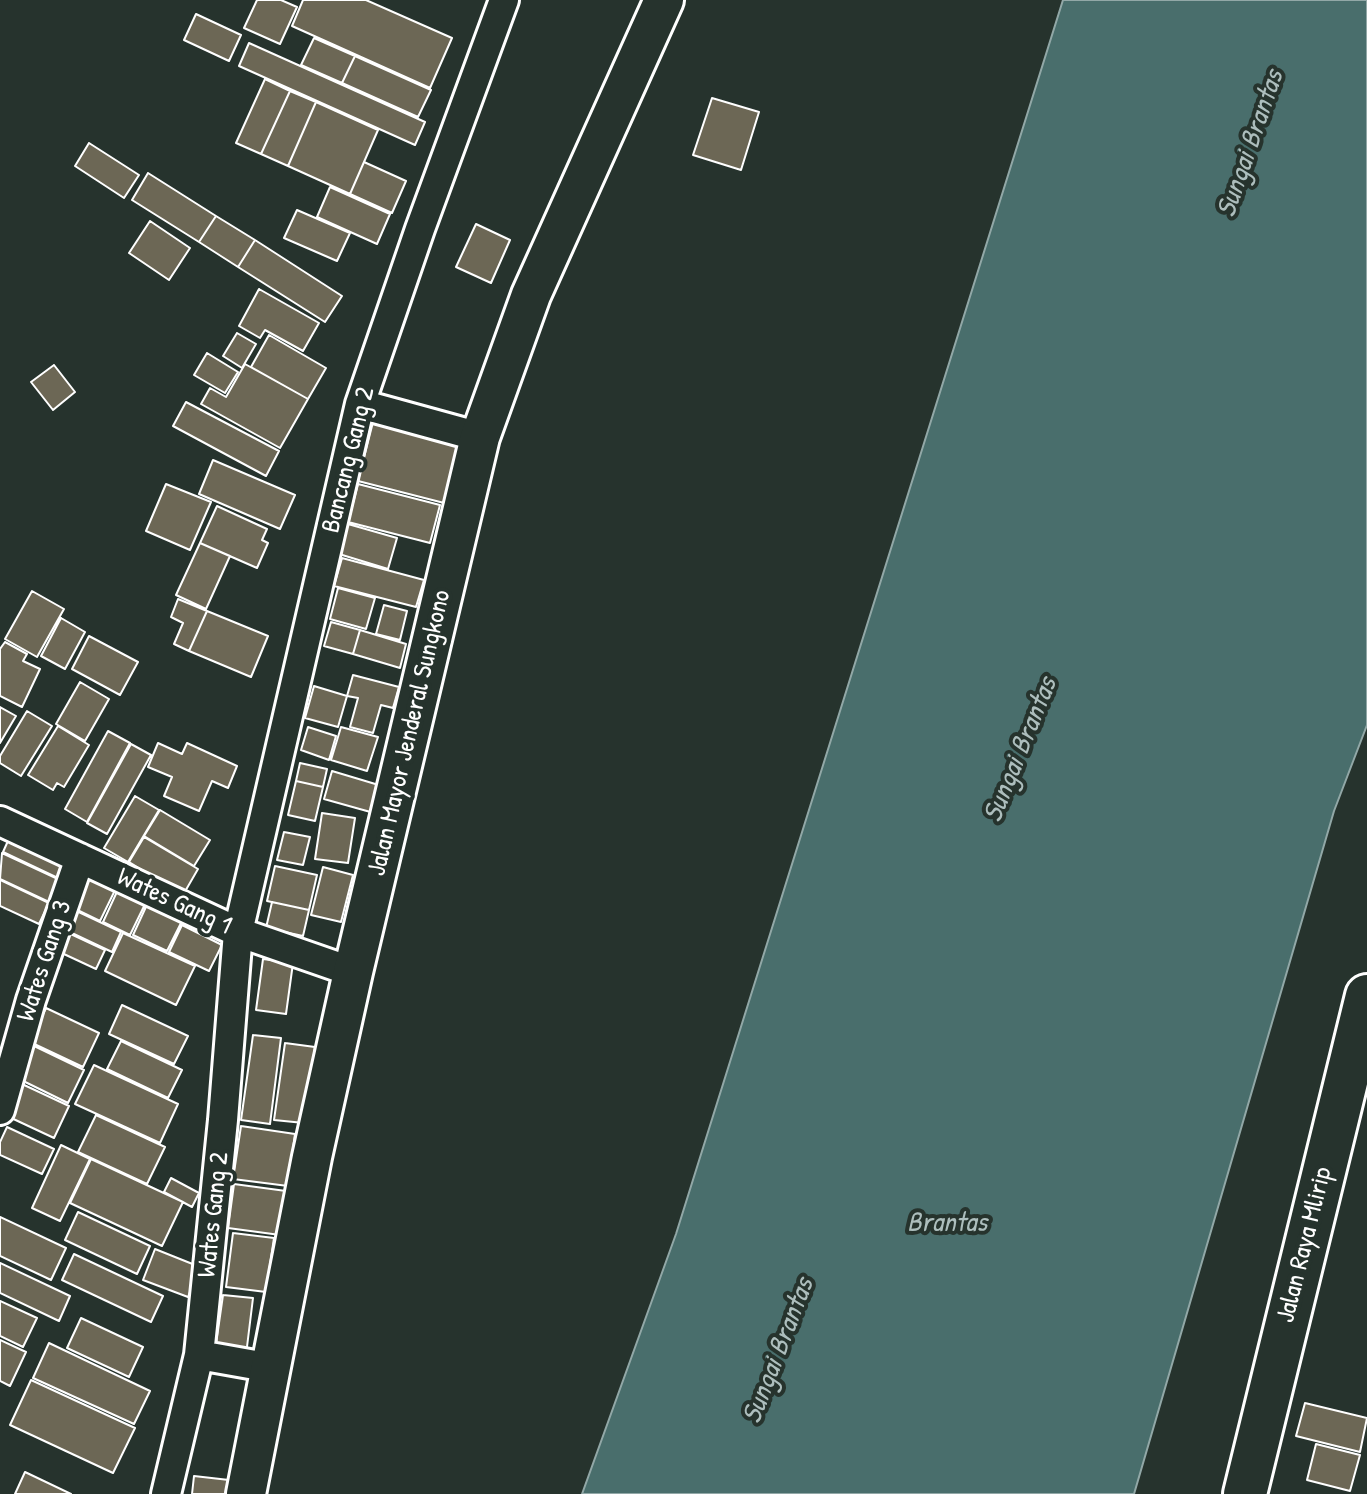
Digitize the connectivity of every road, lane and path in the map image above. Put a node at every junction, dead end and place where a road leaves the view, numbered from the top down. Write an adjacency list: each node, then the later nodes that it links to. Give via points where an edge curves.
1 (504, 0): 3 (street, Bancang Gang 2)
2 (664, 0): 4 (main road, Jalan Mayor Jenderal Sungkono, via 531,295)
3 (360, 404): 4 (street); 7 (street, Bancang Gang 2)
4 (480, 437): 8 (main road, Jalan Mayor Jenderal Sungkono)
5 (0, 821): 6 (street, Wates Gang 1)
6 (80, 858): 7 (street, Wates Gang 1); 10 (street, Wates Gang 3)
7 (238, 932): 8 (street, Wates Gang 1); 11 (street, Wates Gang 2)
8 (353, 972): 12 (main road, Jalan Mayor Jenderal Sungkono)
9 (1367, 996): 15 (main road, Jalan Raya Mlirip)
10 (0, 1110)
11 (199, 1355): 12 (street); 13 (street, Wates Gang 2)
12 (272, 1368): 14 (main road, Jalan Mayor Jenderal Sungkono)
13 (166, 1494)
14 (246, 1494)
15 (1245, 1494)

